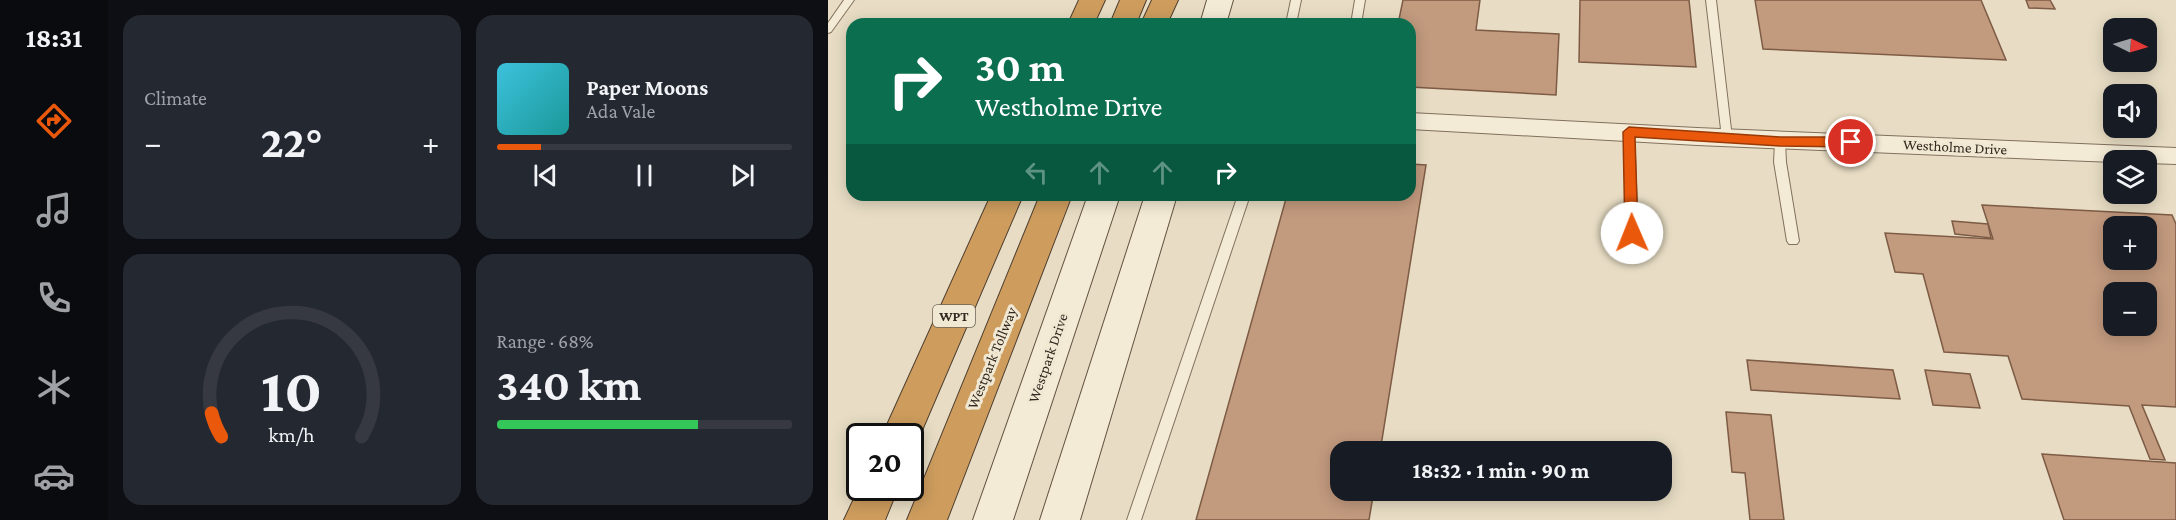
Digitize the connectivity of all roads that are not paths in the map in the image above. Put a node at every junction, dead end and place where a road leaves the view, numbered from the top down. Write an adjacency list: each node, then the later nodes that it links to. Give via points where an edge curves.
1 (849, 0): 17 (lane)
2 (1092, 0): 10 (highway)
3 (1133, 0): 11 (highway)
4 (1165, 0): 12 (highway)
5 (1171, 0): 13 (main road)
6 (1220, 0): 14 (main road)
7 (1296, 0): 15 (lane)
8 (1360, 0): 16 (lane)
9 (1711, 0): 20 (lane)
10 (1084, 18)
11 (1126, 18)
12 (1157, 18)
13 (1165, 18)
14 (1215, 18)
15 (1293, 18)
16 (1357, 18)
17 (828, 30)
18 (1416, 121): 19 (street, Westholme Drive)
19 (1629, 132): 20 (street, Westholme Drive); 29 (lane)
20 (1727, 138): 21 (street, Westholme Drive)
21 (1780, 142): 22 (street, Westholme Drive); 30 (lane)
22 (2176, 156)
23 (1003, 201): 32 (highway, WPT)
24 (1054, 201): 31 (highway, Westpark Tollway)
25 (1071, 201): 31 (highway)
26 (1102, 201): 36 (main road, Westpark Drive)
27 (1159, 201): 37 (main road)
28 (1242, 201): 38 (lane)
29 (1632, 233)
30 (1794, 242)
31 (978, 393): 35 (highway, Westpark Tollway)
32 (907, 423)
33 (873, 501): 34 (highway)
34 (864, 520)
35 (927, 520)
36 (993, 520)
37 (1060, 520)
38 (1134, 520)

